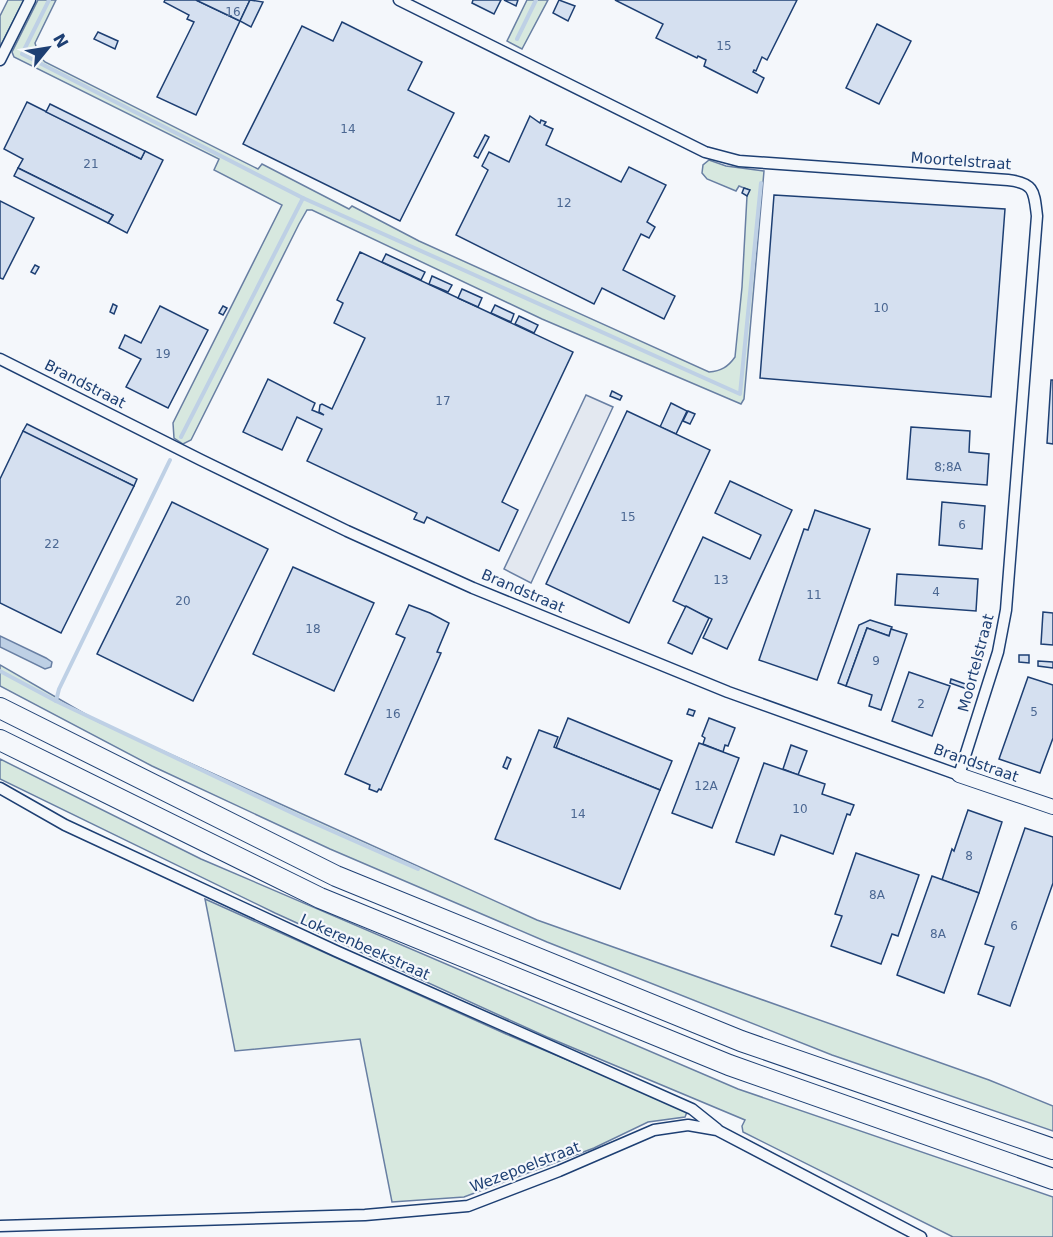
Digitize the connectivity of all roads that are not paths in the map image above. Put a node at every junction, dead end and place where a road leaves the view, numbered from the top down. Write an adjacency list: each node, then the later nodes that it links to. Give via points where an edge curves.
1 (30, 0): 3 (street)
2 (399, 0): 7 (street, Moortelstraat, via 705,152 744,161 1024,181 1031,188 1037,216 1006,610 998,652)
3 (0, 60)
4 (0, 359): 7 (street, Brandstraat, via 232,475 473,588 728,692)
5 (0, 708): 11 (highway, via 336,876 741,1041)
6 (0, 740): 12 (highway, via 320,898 729,1065)
7 (959, 775): 9 (street, Brandstraat)
8 (0, 788): 10 (street, Lokerenbeekstraat, via 66,825 336,951 692,1109)
9 (1053, 807)
10 (717, 1130): 13 (street, Wezepoelstraat, via 688,1125 654,1130 468,1206 364,1215); 14 (street, Wezepoelstraat)
11 (1053, 1149)
12 (1053, 1179)
13 (0, 1226)
14 (921, 1237)

